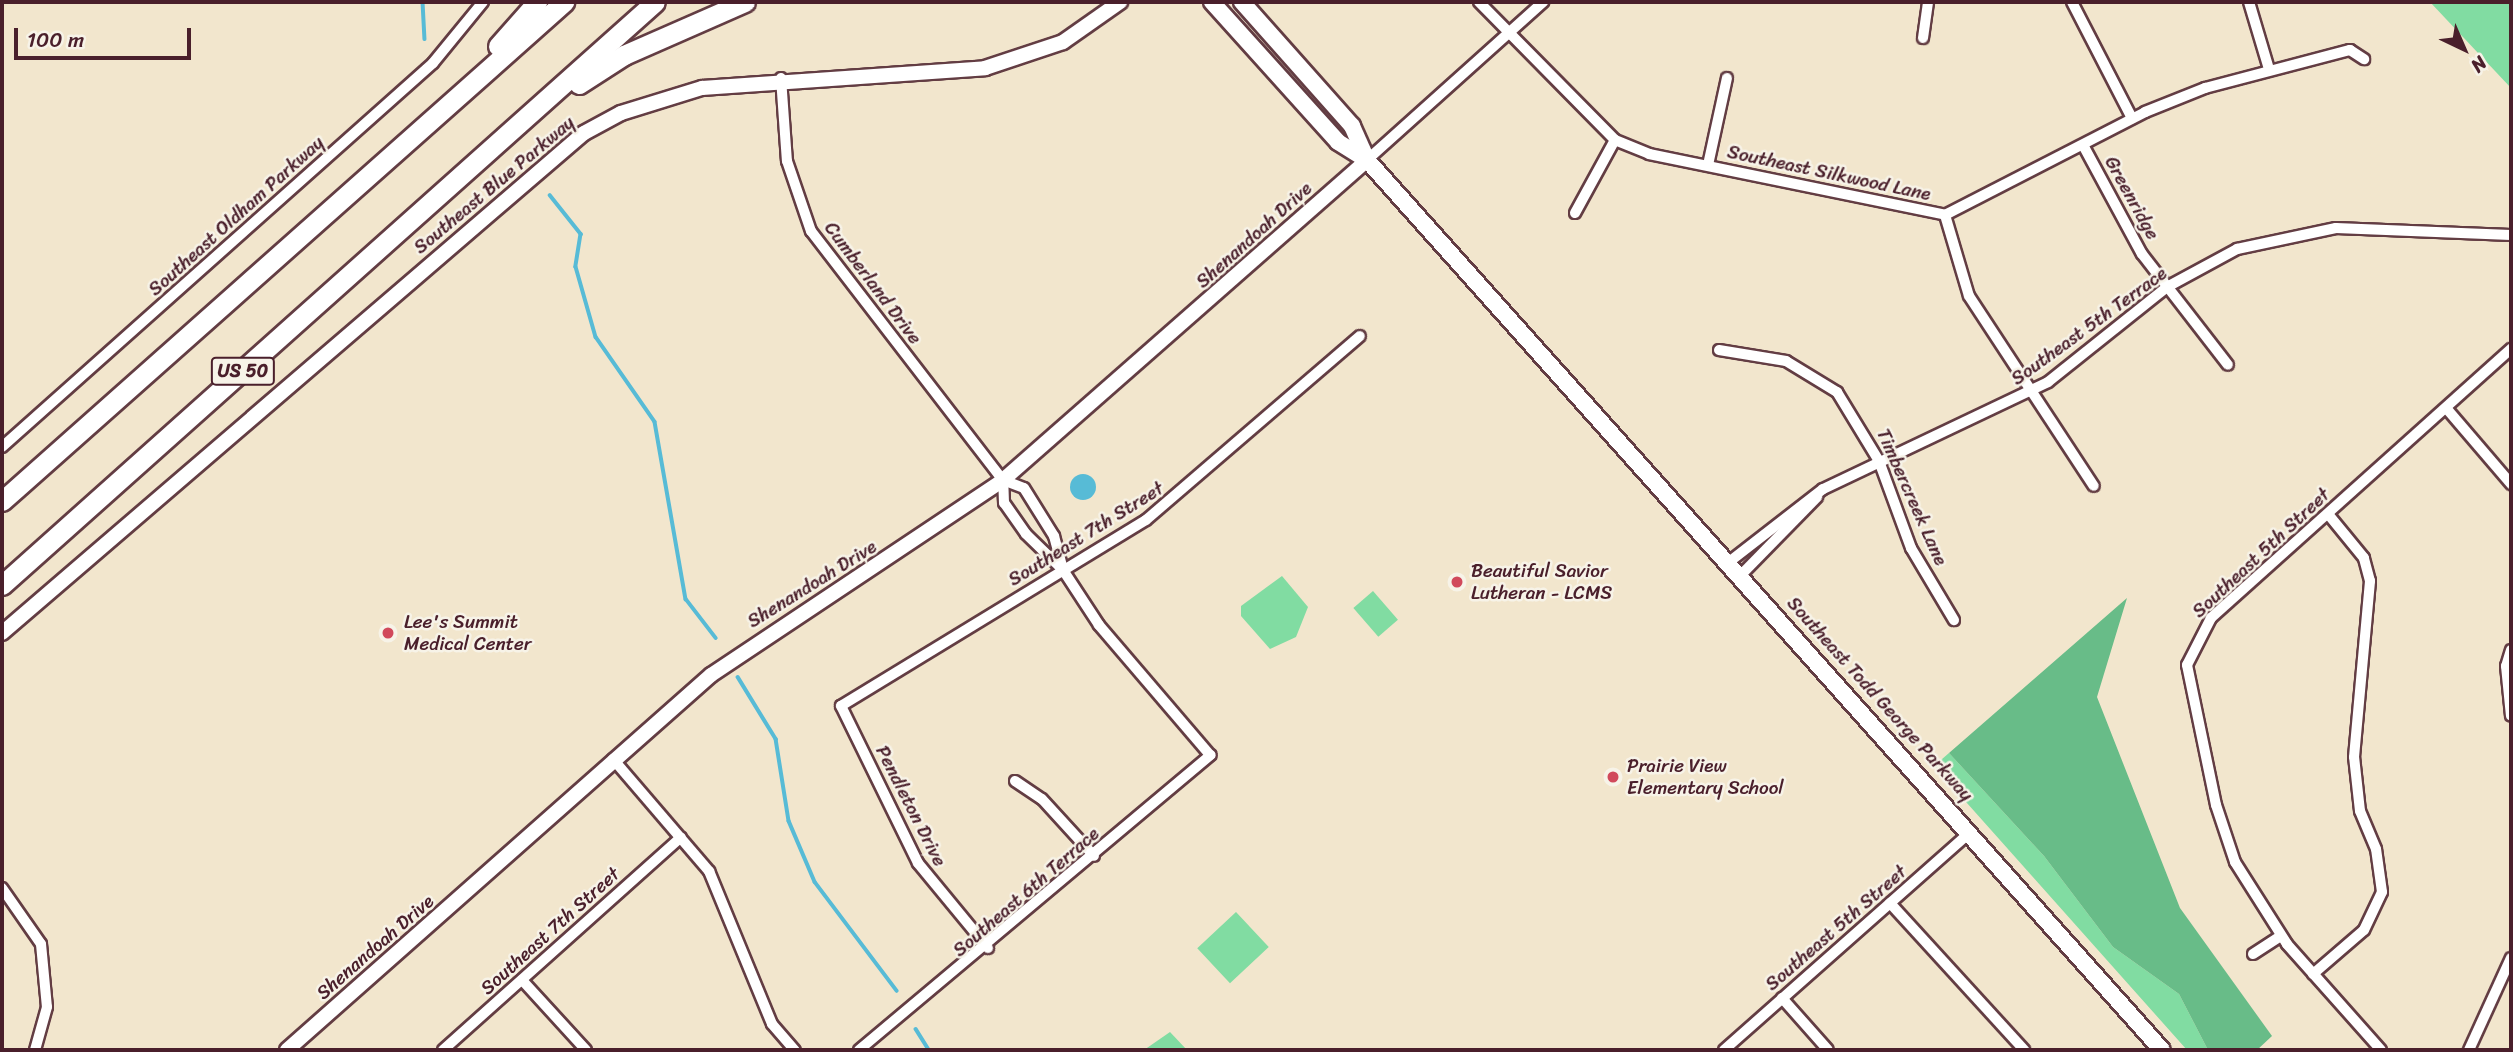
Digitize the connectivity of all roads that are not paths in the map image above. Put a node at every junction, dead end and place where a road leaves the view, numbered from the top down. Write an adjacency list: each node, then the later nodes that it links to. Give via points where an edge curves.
1 (483, 2): 37 (street, Southeast Oldham Parkway, via 433,63)
2 (537, 2): 20 (highway, via 453,88)
3 (564, 2): 20 (highway)
4 (655, 2): 24 (highway, US 50)
5 (745, 2): 24 (highway, via 624,55)
6 (1120, 2): 18 (street, Southeast Blue Parkway, via 1063,42 985,68)
7 (1212, 2): 25 (main road, via 1338,142)
8 (1242, 2): 25 (main road, via 1352,126)
9 (1479, 2): 14 (street, Southeast Silkwood Lane)
10 (1543, 2): 14 (street)
11 (1928, 2): 15 (street)
12 (2072, 2): 21 (street)
13 (2249, 2): 17 (street)
14 (1507, 35): 22 (street, Southeast Silkwood Lane); 25 (street)
15 (1923, 38)
16 (2364, 59): 17 (street, Southeast Silkwood Lane, via 2350,50)
17 (2269, 69): 21 (street, Southeast Silkwood Lane)
18 (781, 78): 39 (street, Cumberland Drive, via 787,161 811,231); 50 (street, Southeast Blue Parkway, via 667,97 584,133)
19 (1727, 78): 26 (street)
20 (447, 106): 43 (highway)
21 (2133, 118): 23 (street, Southeast Silkwood Lane)
22 (1615, 141): 26 (street, Southeast Silkwood Lane); 27 (street)
23 (2083, 145): 28 (street, Southeast Silkwood Lane); 30 (street, Greenridge)
24 (484, 157): 48 (highway, US 50)
25 (1367, 160): 39 (street, Shenandoah Drive); 45 (main road, Southeast Todd George Parkway)
26 (1707, 165): 28 (street, Southeast Silkwood Lane)
27 (1575, 213)
28 (1945, 215): 35 (street, via 1969,296)
29 (2511, 236): 30 (street, Southeast 5th Terrace, via 2336,228 2237,250)
30 (2167, 288): 34 (street, Greenridge); 35 (street, Southeast 5th Terrace)
31 (1360, 336): 46 (street, Southeast 7th Street, via 1187,490)
32 (2511, 349): 36 (street, Southeast 5th Street)
33 (1719, 350): 38 (street, Timbercreek Lane, via 1786,361 1813,373 1857,417)
34 (2228, 365)
35 (2035, 389): 38 (street, Southeast 5th Terrace); 41 (street)
36 (2447, 409): 40 (street); 44 (street, Southeast 5th Street)
37 (2, 447)
38 (1880, 461): 42 (street, Southeast 5th Terrace); 49 (street, Timbercreek Lane, via 1911,548)
39 (1003, 481): 46 (street, Cumberland Drive, via 1004,503); 46 (street, Cumberland Drive, via 1024,488 1048,524); 55 (street, Shenandoah Drive, via 944,524 780,624)
40 (2511, 484)
41 (2094, 486)
42 (1823, 489): 45 (street, Southeast 5th Terrace); 47 (street, Southeast 5th Terrace)
43 (2, 502)
44 (2328, 514): 62 (street, Southeast 5th Street, via 2197,636 2187,665 2216,805 2235,862); 66 (street, via 2364,558 2370,582 2354,757 2360,811 2376,849 2382,892 2364,930)
45 (1729, 562): 47 (main road, Southeast Todd George Parkway)
46 (1063, 570): 52 (street, Southeast 7th Street); 54 (street, Cumberland Drive, via 1099,625)
47 (1741, 575): 57 (main road, Southeast Todd George Parkway)
48 (2, 585)
49 (1954, 620)
50 (2, 633)
51 (2511, 650): 53 (street, via 2506,666)
52 (841, 706): 63 (street, Pendleton Drive, via 918,863)
53 (2511, 716)
54 (1210, 755): 59 (street, Southeast 6th Terrace)
55 (613, 759): 58 (street); 71 (street, Shenandoah Drive)
56 (1015, 782): 59 (street, via 1042,799)
57 (1970, 832): 61 (street, Southeast 5th Street); 79 (main road, Southeast Todd George Parkway)
58 (681, 837): 67 (street, Southeast 7th Street); 74 (street, via 709,871 772,1024)
59 (1094, 856): 63 (street, Southeast 6th Terrace)
60 (2, 888): 70 (street, via 41,944 47,1007)
61 (1890, 903): 68 (street, Southeast 5th Street); 78 (street)
62 (2281, 936): 64 (street); 66 (street, Southeast 5th Street)
63 (988, 948): 75 (street, Southeast 6th Terrace)
64 (2253, 954)
65 (2511, 958): 81 (street)
66 (2313, 974): 69 (street, Southeast 5th Street)
67 (522, 980): 72 (street, Southeast 7th Street); 73 (street)
68 (1782, 998): 76 (street, Southeast 5th Street); 77 (street)
69 (2365, 1046): 80 (street, Southeast 5th Street)
70 (35, 1050)
71 (287, 1050)
72 (443, 1050)
73 (586, 1050)
74 (794, 1050)
75 (859, 1050)
76 (1724, 1050)
77 (1828, 1050)
78 (2024, 1050)
79 (2162, 1050)
80 (2381, 1050)
81 (2469, 1050)

